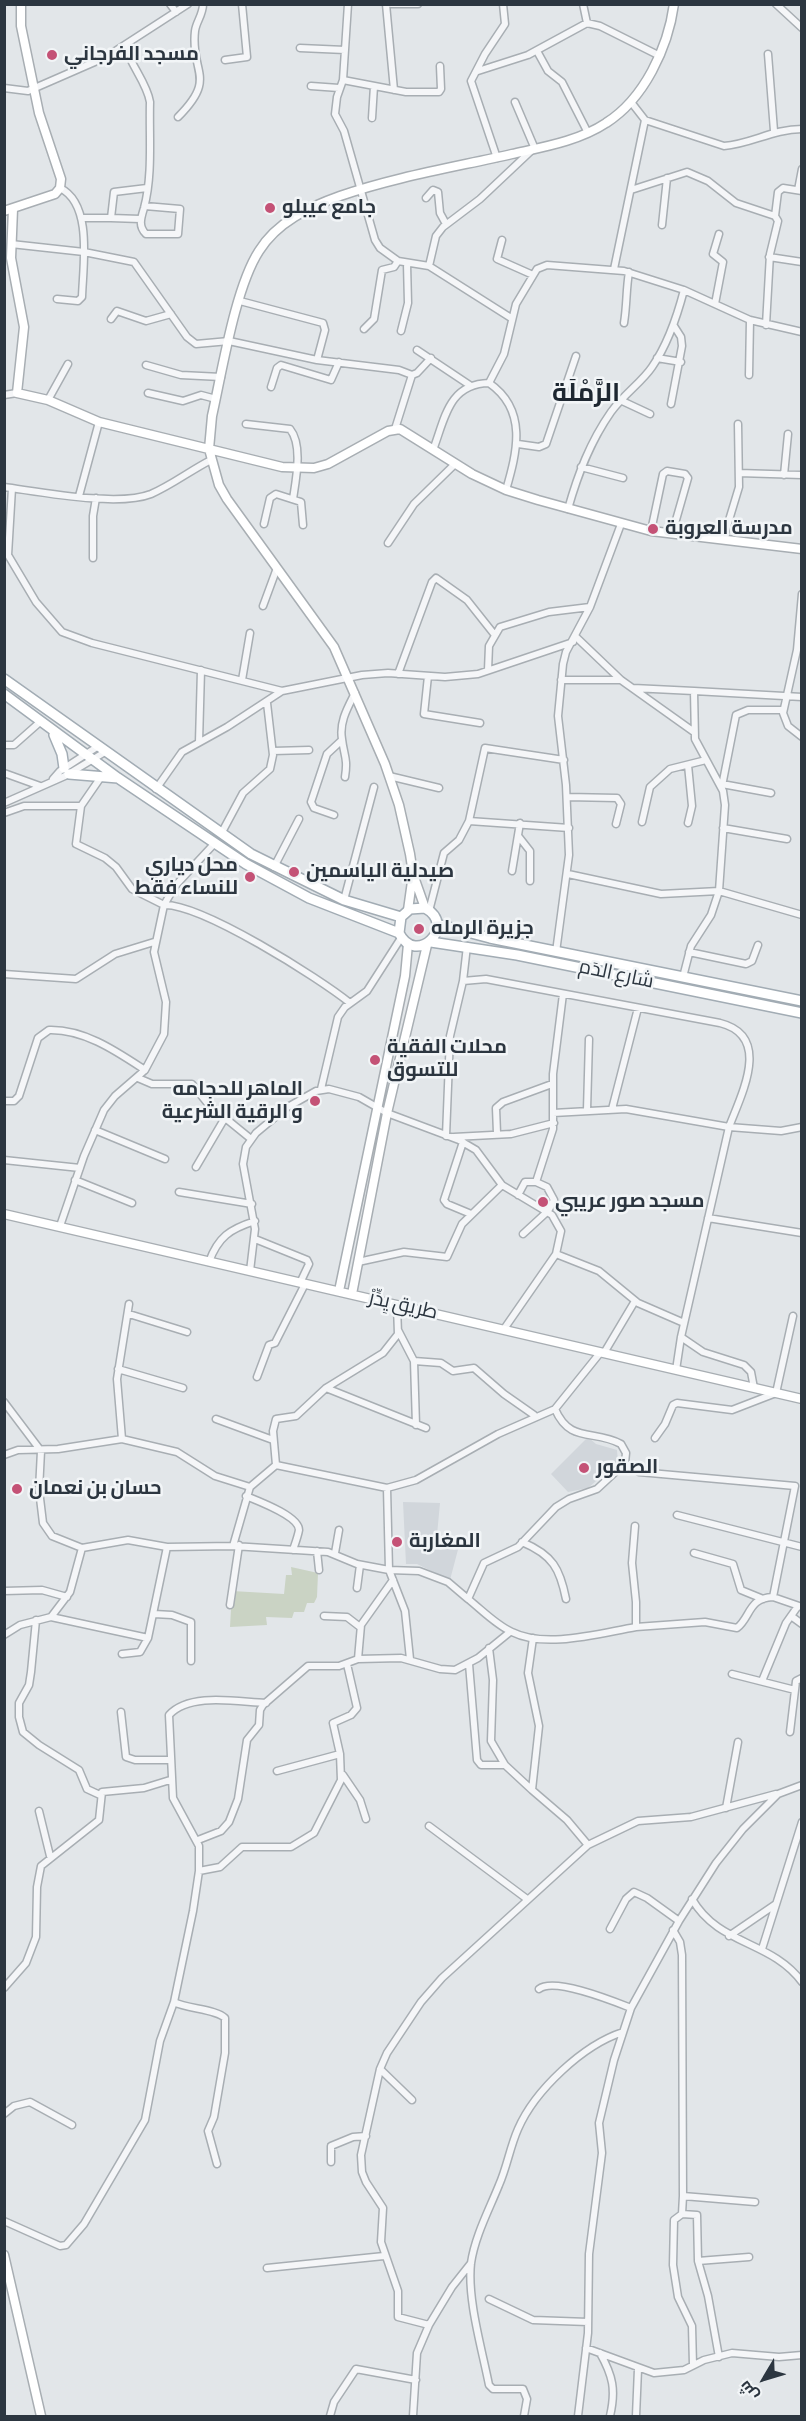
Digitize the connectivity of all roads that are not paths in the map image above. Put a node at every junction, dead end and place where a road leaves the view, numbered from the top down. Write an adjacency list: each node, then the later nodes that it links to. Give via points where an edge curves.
1 (21, 4): 30 (street, via 21,26)
2 (170, 4): 14 (street)
3 (188, 4): 14 (street)
4 (203, 4): 35 (street, via 195,29 200,87)
5 (242, 4): 23 (street, via 247,57)
6 (348, 4): 19 (street)
7 (386, 4): 32 (street)
8 (418, 4): 13 (street)
9 (503, 4): 25 (street, via 505,24)
10 (583, 4): 15 (street)
11 (674, 4): 22 (street)
12 (776, 4): 16 (street)
13 (394, 5)
14 (176, 12): 17 (street)
15 (587, 23): 20 (street); 22 (street)
16 (801, 28)
17 (125, 46): 30 (street); 46 (street, via 149,94)
18 (300, 48): 19 (street)
19 (345, 50): 26 (street)
20 (537, 51): 25 (street); 40 (street, via 548,70 562,82)
21 (768, 54): 39 (street)
22 (658, 55): 34 (street)
23 (225, 60)
24 (440, 66): 32 (street, via 439,93)
25 (478, 71): 42 (street, via 471,81 472,88)
26 (343, 80): 28 (street); 31 (street)
27 (311, 86): 31 (street)
28 (374, 86): 32 (street); 36 (street)
29 (4, 88): 30 (street)
30 (34, 88): 45 (street, via 47,143 59,170)
31 (339, 88): 47 (street, via 336,118 344,131)
32 (393, 90)
33 (515, 102): 41 (street)
34 (631, 102): 37 (street); 40 (street)
35 (178, 117)
36 (372, 118)
37 (645, 120): 39 (street, via 724,146); 48 (street)
38 (801, 129): 39 (street)
39 (774, 131)
40 (588, 133): 41 (street)
41 (534, 149): 42 (street); 57 (street, via 480,199)
42 (497, 158): 47 (street)
43 (801, 169): 49 (street)
44 (667, 178): 48 (street); 53 (street, via 683,172 693,174 736,203); 58 (street)
45 (60, 188): 52 (street, via 55,194); 54 (street, via 76,200)
46 (147, 188): 51 (street); 55 (street, via 114,192)
47 (361, 189): 64 (street, via 375,240); 73 (street, via 300,213 273,234 259,250)
48 (631, 190): 68 (street)
49 (800, 191): 53 (street, via 780,189)
50 (426, 198): 57 (street, via 429,192 438,192 440,213)
51 (145, 206): 56 (street); 56 (street, via 180,209 178,234 146,234)
52 (7, 209): 61 (street)
53 (775, 216): 63 (street, via 778,221)
54 (81, 218): 55 (street); 62 (street)
55 (111, 218): 56 (street)
56 (140, 219)
57 (446, 224): 67 (street, via 436,237)
58 (662, 225)
59 (719, 234): 74 (street, via 713,254 723,262)
60 (502, 240): 70 (street, via 497,259)
61 (12, 244): 62 (street); 101 (street, via 13,275 24,327)
62 (84, 252): 72 (street, via 82,297 78,301); 75 (street, via 134,262)
63 (769, 257): 65 (street); 80 (street)
64 (398, 261): 66 (street); 82 (street, via 394,267 382,270 374,320)
65 (801, 262)
66 (407, 264): 67 (street); 83 (street, via 408,303)
67 (429, 266): 76 (street)
68 (614, 269): 69 (street); 70 (street, via 547,265)
69 (629, 272): 71 (street); 79 (street)
70 (533, 275): 76 (street)
71 (684, 290): 74 (street); 81 (street)
72 (57, 299)
73 (240, 301): 85 (street); 90 (street, via 323,323 325,330)
74 (716, 304): 78 (street)
75 (171, 314): 77 (street, via 146,321 117,311); 85 (street, via 196,344)
76 (511, 318): 98 (street, via 504,354)
77 (111, 319)
78 (750, 320): 80 (street); 96 (street)
79 (624, 323)
80 (766, 325): 84 (street)
81 (674, 326): 89 (street); 92 (street, via 682,340)
82 (364, 328)
83 (401, 331)
84 (801, 332)
85 (229, 341): 90 (street); 97 (street)
86 (417, 350): 88 (street)
87 (576, 356): 114 (street, via 546,444)
88 (431, 358): 95 (street); 99 (street)
89 (657, 358): 92 (street); 105 (street)
90 (316, 360): 91 (street)
91 (339, 362): 95 (street); 100 (street, via 331,380 281,365)
92 (681, 362): 107 (street)
93 (68, 364): 106 (street)
94 (146, 364): 97 (street, via 181,375)
95 (412, 375): 112 (street)
96 (749, 375)
97 (221, 377): 104 (street)
98 (489, 383): 99 (street); 114 (street, via 504,396 510,408)
99 (471, 386): 116 (street, via 455,397)
100 (271, 387)
101 (17, 393): 103 (street); 106 (street)
102 (148, 393): 104 (street, via 183,402 201,395)
103 (4, 395)
104 (216, 399): 115 (street)
105 (620, 399): 108 (street); 119 (street)
106 (48, 400): 109 (street)
107 (671, 404)
108 (650, 414)
109 (99, 422): 115 (street); 127 (street)
110 (246, 424): 120 (street, via 290,429)
111 (738, 424): 121 (street)
112 (395, 429): 116 (street); 120 (street, via 328,464)
113 (788, 435): 122 (street)
114 (518, 444): 126 (street)
115 (209, 449): 117 (street); 120 (street)
116 (433, 450): 118 (street)
117 (211, 460): 128 (street, via 152,494); 140 (street, via 227,499)
118 (455, 464): 126 (street); 137 (street, via 414,504)
119 (581, 466): 124 (street); 130 (street)
120 (297, 468): 129 (street)
121 (739, 473): 122 (street); 136 (street, via 738,496)
122 (784, 475): 123 (street)
123 (801, 475)
124 (623, 478)
125 (8, 488): 127 (street); 148 (street, via 9,555 24,584 55,626 92,644)
126 (506, 490): 130 (street)
127 (79, 495): 128 (street)
128 (96, 498): 139 (street)
129 (293, 499): 131 (street, via 271,496); 133 (street, via 303,505)
130 (568, 509): 132 (street)
131 (264, 524)
132 (621, 524): 134 (street); 143 (street)
133 (303, 525)
134 (651, 531): 135 (street); 135 (street, via 663,474 667,471 688,478)
135 (672, 534): 136 (street)
136 (723, 540): 138 (street)
137 (388, 543)
138 (801, 549)
139 (93, 558)
140 (278, 567): 142 (street); 152 (street, via 327,634)
141 (801, 594): 144 (street)
142 (263, 606)
143 (590, 607): 146 (street, via 532,616 504,625); 147 (street)
144 (801, 618): 162 (street)
145 (250, 633): 154 (street)
146 (494, 634): 149 (street); 150 (street, via 467,600 436,578)
147 (574, 639): 149 (street); 155 (street, via 564,657); 156 (street)
148 (201, 670): 154 (street); 172 (street)
149 (488, 670): 151 (street, via 464,676)
150 (398, 674): 151 (street); 152 (street)
151 (428, 676): 167 (street, via 424,714)
152 (349, 677): 158 (street); 160 (street)
153 (4, 679): 174 (main road)
154 (242, 680): 158 (street)
155 (561, 680): 156 (street); 178 (street, via 558,716)
156 (621, 680): 157 (street)
157 (632, 688): 159 (street); 169 (street)
158 (282, 691): 164 (street)
159 (694, 692): 162 (street); 169 (street)
160 (355, 693): 171 (street, via 345,712); 183 (street)
161 (4, 694): 166 (main road)
162 (787, 696): 163 (street); 165 (street)
163 (801, 697)
164 (267, 703): 172 (street); 176 (street)
165 (783, 710): 170 (street, via 788,726); 187 (street, via 748,710 736,715)
166 (40, 722): 168 (main road); 173 (street, via 14,745)
167 (480, 723)
168 (51, 731): 177 (main road); 181 (main road)
169 (694, 732): 179 (street)
170 (801, 737)
171 (342, 740): 185 (street, via 347,758); 197 (street, via 327,754 310,802 314,808)
172 (199, 742): 191 (street, via 179,755)
173 (4, 745)
174 (101, 750): 177 (street); 191 (main road)
175 (309, 750): 176 (street)
176 (273, 751): 206 (street, via 270,769 243,793)
177 (89, 757): 181 (street); 186 (main road)
178 (564, 760): 193 (street); 199 (street, via 485,748)
179 (706, 760): 180 (street); 187 (street)
180 (688, 765): 200 (street, via 670,769 650,787); 202 (street, via 692,806)
181 (67, 771): 184 (main road); 188 (street)
182 (4, 773): 188 (street)
183 (389, 776): 190 (street); 212 (street, via 404,824)
184 (101, 777): 186 (main road); 195 (street)
185 (345, 777)
186 (118, 778): 209 (main road)
187 (722, 785): 192 (street); 205 (street)
188 (40, 786): 194 (street)
189 (374, 787): 216 (street)
190 (439, 788)
191 (156, 789): 206 (main road)
192 (771, 793)
193 (567, 797): 203 (street, via 617,798 621,804); 204 (street)
194 (7, 802): 196 (street)
195 (81, 806): 196 (street, via 24,806); 217 (street, via 75,841 78,846 105,858 132,889)
196 (4, 812)
197 (334, 816)
198 (299, 819): 210 (street)
199 (469, 821): 201 (street); 218 (street, via 459,840 444,853)
200 (642, 822)
201 (520, 823): 204 (street); 207 (street)
202 (688, 823)
203 (616, 824)
204 (568, 828): 213 (street)
205 (723, 828): 208 (street); 215 (street)
206 (221, 834): 210 (main road)
207 (519, 837): 211 (street); 214 (street, via 531,855)
208 (787, 839)
209 (214, 844): 217 (street, via 175,886); 222 (main road, via 309,898)
210 (274, 867): 216 (main road)
211 (512, 871)
212 (413, 874): 218 (street); 219 (street)
213 (568, 874): 215 (street, via 661,894); 227 (street)
214 (530, 881)
215 (719, 891): 220 (street); 228 (street, via 711,915)
216 (344, 900): 219 (main road)
217 (164, 905): 223 (street); 234 (street, via 186,909 221,925)
218 (427, 909): 219 (main road); 221 (main road)
219 (404, 913): 222 (main road)
220 (801, 915)
221 (438, 924): 224 (main road); 227 (main road, شارع الدَم)
222 (403, 938): 224 (main road, via 417,947); 234 (street, via 367,991); 243 (street, via 405,976)
223 (154, 942): 229 (street, via 115,954 76,980); 238 (street, via 166,1013 161,1044)
224 (429, 943): 226 (main road, شارع الدَم); 246 (street)
225 (758, 945): 228 (street, via 752,961 746,964)
226 (467, 946): 231 (street); 236 (main road, شارع الدَم)
227 (556, 952): 230 (main road, شارع الدَم)
228 (689, 952): 230 (street)
229 (4, 974)
230 (683, 977): 233 (main road, شارع الدَم)
231 (463, 981): 232 (street, via 486,979); 254 (street, via 450,1036)
232 (563, 994): 235 (street); 240 (street)
233 (801, 1001)
234 (350, 1003): 241 (street, via 338,1017)
235 (638, 1008): 244 (street); 250 (street, via 725,1025 745,1036 751,1054)
236 (801, 1013)
237 (589, 1039): 245 (street)
238 (145, 1070): 239 (street); 242 (street, via 105,1045 49,1030 38,1038 19,1096 14,1101)
239 (138, 1078): 248 (street, via 152,1084 192,1084 208,1104); 252 (street, via 110,1101)
240 (552, 1084): 247 (street); 253 (street, via 496,1108)
241 (321, 1089): 243 (street, via 359,1097); 255 (street, via 286,1108)
242 (4, 1101)
243 (377, 1108): 246 (street); 280 (street)
244 (612, 1109): 245 (street); 250 (street)
245 (586, 1110): 247 (street)
246 (387, 1113): 254 (street); 279 (street)
247 (554, 1113): 249 (street)
248 (226, 1116): 255 (street); 259 (street)
249 (554, 1123): 253 (street, via 511,1134); 262 (street)
250 (729, 1127): 251 (street, via 781,1131); 271 (street)
251 (801, 1127)
252 (94, 1130): 257 (street); 260 (street)
253 (497, 1133): 254 (street)
254 (448, 1136): 256 (street)
255 (251, 1138): 267 (street, via 242,1159)
256 (463, 1142): 263 (street, via 482,1156); 270 (street, via 444,1200)
257 (165, 1159)
258 (4, 1160): 260 (street)
259 (196, 1167)
260 (80, 1168): 261 (street)
261 (75, 1180): 266 (street); 273 (street)
262 (536, 1182): 265 (street, via 525,1182); 268 (street, via 552,1193)
263 (502, 1185): 265 (street); 270 (street)
264 (178, 1192): 267 (street)
265 (518, 1195): 268 (street)
266 (132, 1203)
267 (252, 1204): 272 (street)
268 (549, 1211): 275 (street); 277 (street, via 561,1231)
269 (4, 1214): 273 (street, طريق يِدِّرْ)
270 (471, 1214): 279 (street, via 447,1257 404,1252)
271 (708, 1218): 274 (street); 292 (street)
272 (255, 1221): 276 (street); 278 (street, via 227,1232)
273 (60, 1226): 278 (street, طريق يِدِّرْ)
274 (801, 1233)
275 (523, 1234)
276 (255, 1239): 281 (street); 282 (street, via 307,1260)
277 (556, 1254): 287 (street, via 599,1271); 294 (street)
278 (209, 1262): 281 (street, طريق يِدِّرْ)
279 (358, 1266): 285 (street); 286 (street, via 362,1288)
280 (346, 1267): 283 (street, via 339,1279); 284 (street)
281 (250, 1271): 282 (street, طريق يِدِّرْ)
282 (303, 1283): 283 (street, طريق يِدِّرْ); 301 (street, via 275,1343 269,1345)
283 (325, 1288): 284 (street, طريق يِدِّرْ)
284 (339, 1291): 285 (street, طريق يِدِّرْ)
285 (352, 1294): 286 (street, طريق يِدِّرْ)
286 (374, 1300): 289 (street, طريق يِدِّرْ)
287 (635, 1301): 292 (street); 297 (street)
288 (129, 1304): 290 (street)
289 (397, 1306): 293 (street); 294 (street, طريق يِدِّرْ)
290 (129, 1314): 295 (street); 299 (street)
291 (793, 1317): 305 (street)
292 (684, 1323): 296 (street)
293 (398, 1329): 298 (street); 303 (street, via 383,1353)
294 (504, 1329): 297 (street, طريق يِدِّرْ)
295 (187, 1332)
296 (681, 1337): 300 (street); 304 (street, via 703,1352 744,1365 751,1372)
297 (602, 1353): 300 (street, طريق يِدِّرْ); 308 (street)
298 (414, 1361): 309 (street, via 441,1363 453,1371 474,1368); 311 (street)
299 (118, 1369): 302 (street); 314 (street)
300 (676, 1370): 304 (street, طريق يِدِّرْ)
301 (257, 1377)
302 (183, 1388)
303 (326, 1388): 311 (street); 315 (street, via 296,1416 276,1419)
304 (754, 1388): 305 (street, طريق يِدِّرْ)
305 (776, 1393): 306 (street, طريق يِدِّرْ); 313 (street, via 732,1410 677,1403)
306 (801, 1399)
307 (4, 1402): 316 (street)
308 (555, 1408): 309 (street); 318 (street, via 563,1424 572,1430 621,1444 626,1453)
309 (534, 1415): 322 (street, via 430,1473)
310 (216, 1419): 315 (street)
311 (416, 1425): 312 (street)
312 (426, 1428)
313 (656, 1438)
314 (122, 1439): 316 (street); 321 (street, via 177,1452 215,1476)
315 (273, 1440): 319 (street)
316 (41, 1451): 317 (street, via 18,1450); 331 (street, via 39,1490 45,1527 52,1536)
317 (4, 1455)
318 (625, 1463): 320 (street, via 639,1472); 327 (street, via 597,1489 556,1507)
319 (276, 1465): 321 (street); 322 (street)
320 (798, 1486): 328 (street)
321 (250, 1487): 323 (street)
322 (387, 1488): 339 (street)
323 (246, 1496): 329 (street); 333 (street, via 287,1515 296,1524 299,1530)
324 (678, 1515): 328 (street)
325 (635, 1526): 357 (street, via 632,1563)
326 (339, 1530): 335 (street)
327 (522, 1542): 345 (street, via 484,1563); 346 (street, via 543,1553 560,1571)
328 (783, 1544): 332 (street); 344 (street)
329 (236, 1546): 330 (street); 333 (street); 348 (street)
330 (167, 1547): 331 (street, via 128,1540); 350 (street)
331 (82, 1548): 343 (street)
332 (801, 1548)
333 (293, 1550): 334 (street)
334 (317, 1551): 335 (street); 338 (street)
335 (335, 1553): 337 (street)
336 (694, 1553): 347 (street, via 733,1564 741,1590)
337 (360, 1565): 339 (street); 341 (street)
338 (319, 1570)
339 (389, 1570): 340 (street); 345 (street, via 426,1573 448,1582)
340 (393, 1580): 356 (street); 365 (street, via 408,1624)
341 (357, 1588)
342 (4, 1592): 343 (street, via 42,1590)
343 (67, 1597): 353 (street)
344 (773, 1598): 347 (street); 349 (street)
345 (468, 1599): 358 (street)
346 (566, 1599)
347 (763, 1599): 357 (street, via 748,1610 737,1628 705,1622)
348 (230, 1605)
349 (800, 1606): 352 (street)
350 (153, 1614): 360 (street); 366 (street, via 191,1622)
351 (324, 1616): 356 (street, via 347,1617)
352 (791, 1616): 355 (street); 371 (street)
353 (51, 1617): 354 (street); 360 (street)
354 (36, 1620): 359 (street); 386 (street, via 32,1672 19,1703 23,1731 80,1770 87,1789)
355 (801, 1624)
356 (360, 1627): 364 (street)
357 (636, 1627): 361 (street, via 579,1638)
358 (510, 1632): 361 (street); 362 (street)
359 (4, 1635)
360 (148, 1638): 363 (street, via 140,1652)
361 (533, 1638): 384 (street, via 528,1673 539,1726)
362 (489, 1648): 368 (street); 379 (street, via 493,1680 489,1732)
363 (122, 1654)
364 (358, 1659): 365 (street); 367 (street)
365 (410, 1659): 368 (street, via 448,1670)
366 (191, 1661)
367 (347, 1664): 373 (street, via 308,1666); 377 (street, via 357,1708 333,1723)
368 (469, 1664): 379 (street, via 477,1760 481,1765)
369 (732, 1674): 371 (street)
370 (801, 1678): 372 (street, via 796,1681)
371 (762, 1681): 372 (street)
372 (795, 1690): 375 (street)
373 (266, 1703): 378 (street, via 214,1701 180,1706 168,1718); 392 (street, via 260,1710 259,1725 247,1740 238,1799 229,1822 221,1831)
374 (121, 1712): 378 (street, via 126,1757)
375 (790, 1732)
376 (738, 1742): 387 (street)
377 (340, 1754): 380 (street); 381 (street)
378 (170, 1760): 382 (street)
379 (505, 1766): 384 (street)
380 (277, 1771)
381 (343, 1774): 389 (street, via 360,1800); 395 (street, via 320,1825 304,1842 278,1849 242,1847 220,1867)
382 (170, 1780): 386 (street); 392 (street, via 176,1808)
383 (801, 1785): 385 (street)
384 (532, 1790): 393 (street, via 574,1827)
385 (778, 1794): 387 (street); 397 (street, via 743,1829)
386 (100, 1795): 394 (street, via 99,1820)
387 (726, 1808): 393 (street, via 691,1817 638,1821)
388 (39, 1811): 394 (street)
389 (366, 1819)
390 (801, 1822): 398 (street)
391 (429, 1826): 396 (street)
392 (198, 1840): 395 (street)
393 (588, 1845): 396 (street)
394 (50, 1856): 405 (street, via 39,1870 37,1926 30,1954)
395 (199, 1870): 407 (street)
396 (527, 1899): 410 (street, via 434,1986 387,2053)
397 (692, 1899): 399 (street); 402 (street, via 704,1916)
398 (776, 1904): 402 (street); 403 (street)
399 (678, 1921): 400 (street, via 634,1892); 401 (street)
400 (610, 1929)
401 (673, 1930): 408 (street); 417 (street, via 682,1955)
402 (729, 1936): 403 (street)
403 (762, 1949): 404 (street, via 781,1960)
404 (801, 1982)
405 (4, 1988)
406 (539, 1989): 408 (street, via 559,1986)
407 (174, 2002): 416 (street, via 225,2018 225,2052 208,2131); 420 (street, via 160,2041 145,2120 84,2224 70,2241 60,2246)
408 (631, 2008): 409 (street)
409 (623, 2031): 425 (street, via 594,2044 533,2103 518,2128); 428 (street, via 599,2123 602,2153 589,2254)
410 (380, 2070): 411 (street); 414 (street)
411 (412, 2100)
412 (4, 2114): 413 (street, via 14,2106 30,2102)
413 (72, 2125)
414 (366, 2136): 415 (street, via 331,2146); 422 (street, via 362,2172 383,2206 380,2238)
415 (331, 2162)
416 (217, 2164)
417 (683, 2196): 418 (street); 419 (street)
418 (755, 2202)
419 (682, 2214): 424 (street, via 697,2216); 434 (street, via 674,2220 673,2265 678,2297 692,2326)
420 (4, 2222)
421 (4, 2255): 437 (street)
422 (384, 2256): 426 (street); 429 (street, via 398,2290 398,2317)
423 (749, 2257): 424 (street)
424 (698, 2261): 433 (street)
425 (471, 2263): 429 (street); 440 (street, via 472,2293 489,2385 494,2389 523,2389 528,2398)
426 (267, 2268)
427 (489, 2299): 428 (street, via 532,2320)
428 (588, 2322): 430 (street)
429 (429, 2325): 436 (street, via 417,2353)
430 (586, 2348): 431 (street); 441 (street)
431 (599, 2353): 435 (street); 442 (street, via 613,2378)
432 (801, 2355): 433 (street, via 740,2353)
433 (719, 2357): 434 (street)
434 (693, 2365): 435 (street, via 665,2373)
435 (638, 2369): 443 (street)
436 (416, 2380): 438 (street, via 356,2369 334,2402); 439 (street)
437 (41, 2416)
438 (330, 2416)
439 (413, 2416)
440 (524, 2416)
441 (578, 2416)
442 (610, 2416)
443 (636, 2416)

